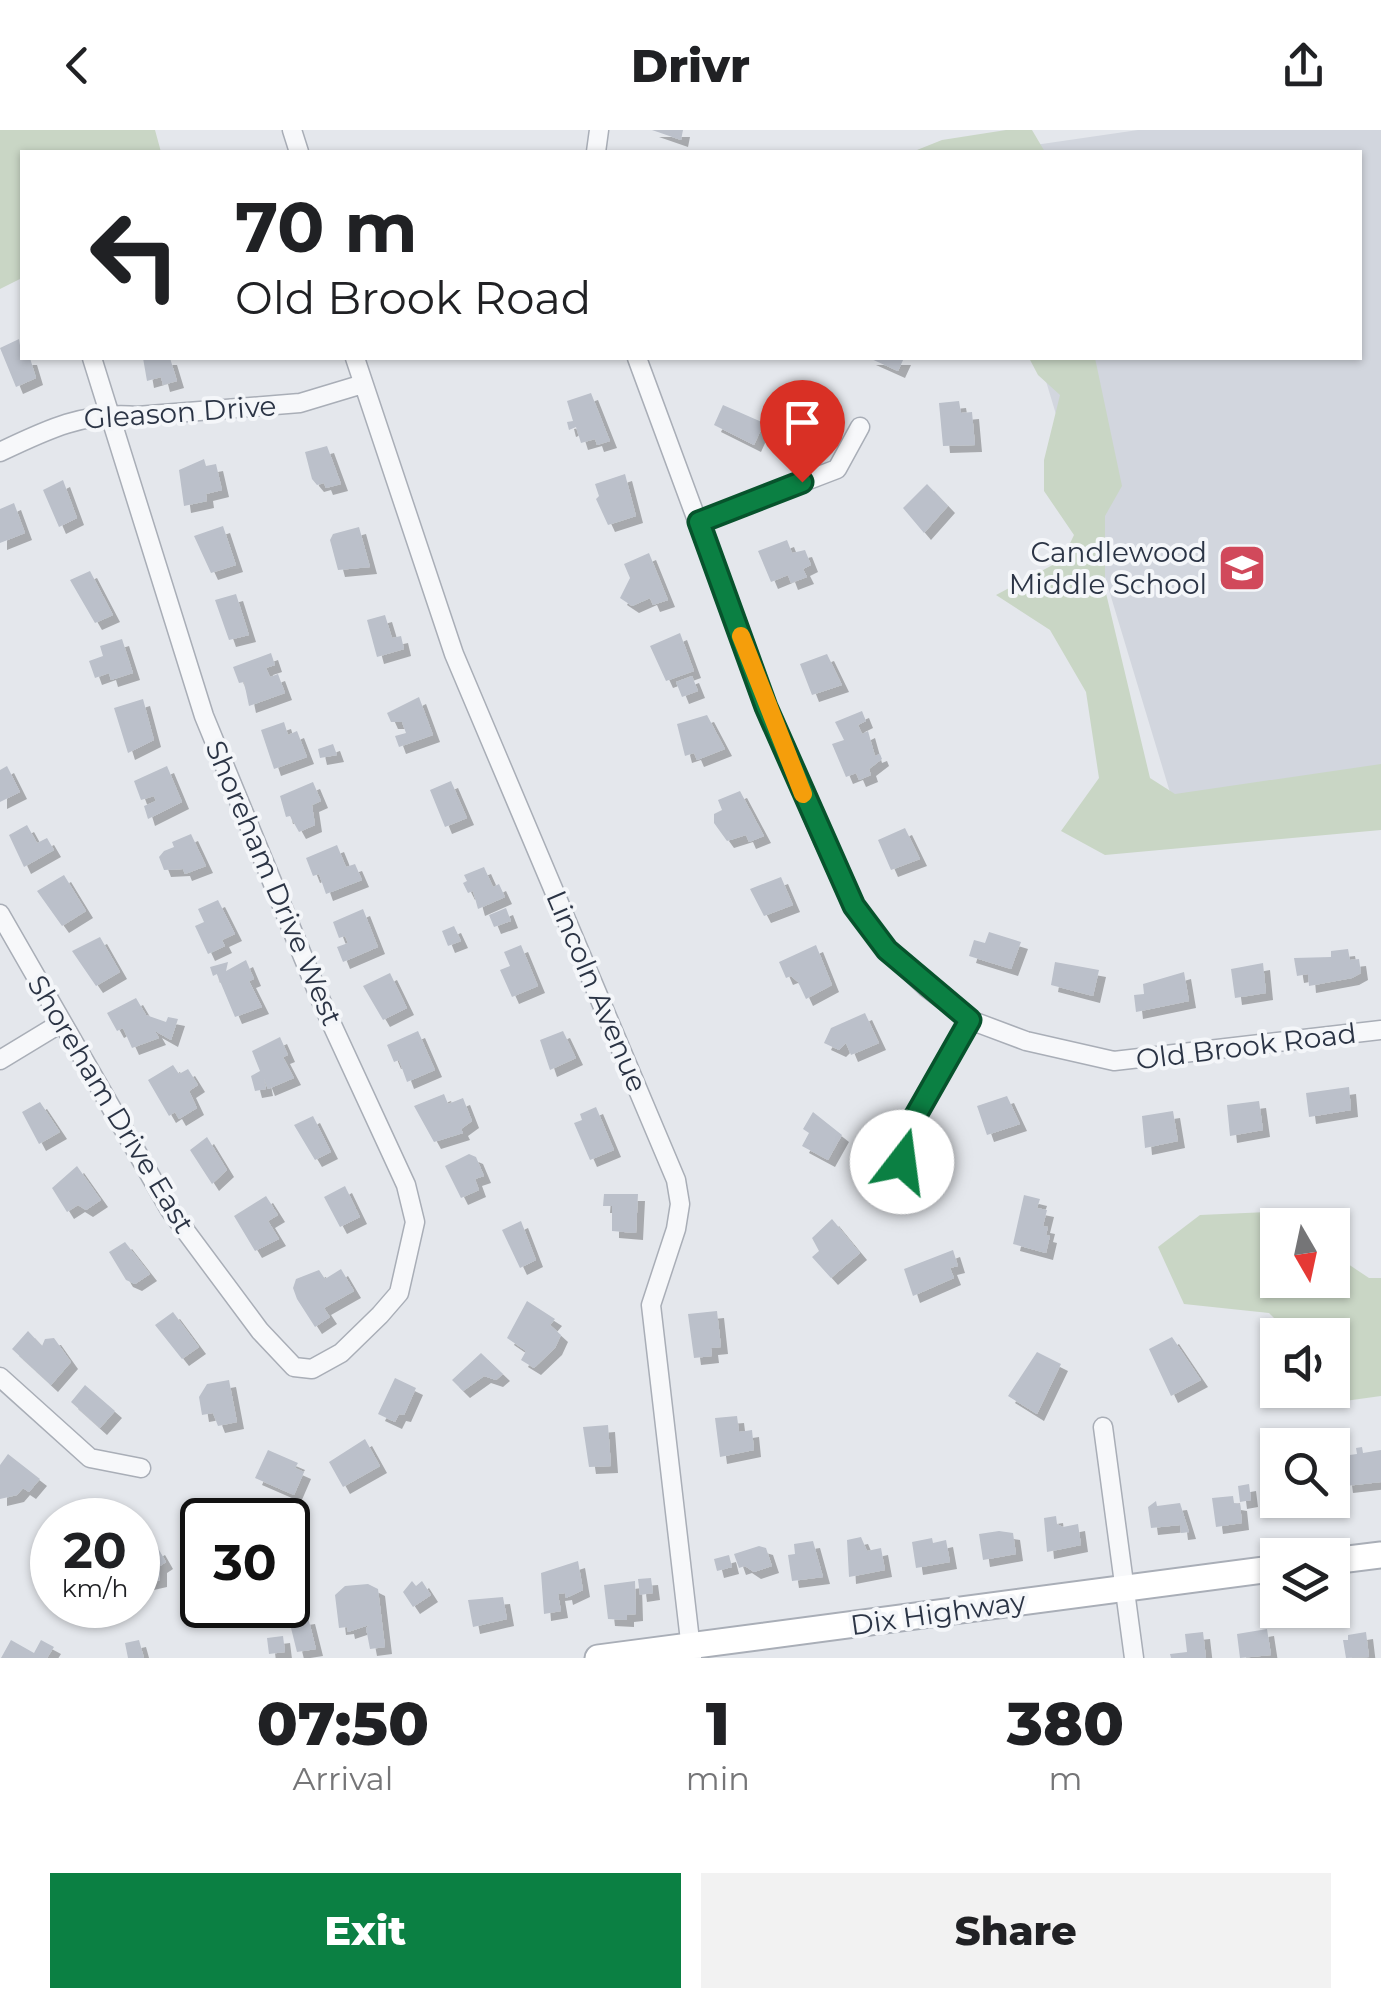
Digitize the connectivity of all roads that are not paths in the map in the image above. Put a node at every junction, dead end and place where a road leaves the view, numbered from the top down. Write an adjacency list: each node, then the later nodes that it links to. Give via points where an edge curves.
1 (93, 360): 5 (street, Shoreham Drive West)
2 (357, 360): 4 (street, Lincoln Avenue)
3 (639, 360): 8 (street, Old Brook Road)
4 (363, 384): 5 (street, Gleason Drive, via 300,403); 23 (street, Lincoln Avenue, via 454,654 676,1180 676,1229 651,1305)
5 (110, 413): 7 (street, Gleason Drive, via 69,420); 15 (street, Shoreham Drive West, via 204,716 322,1003 406,1185 415,1222 398,1293 342,1352)
6 (860, 426): 8 (street, via 837,468)
7 (0, 452)
8 (699, 522): 10 (street, Old Brook Road, via 766,707 854,906 887,950)
9 (0, 914): 11 (street, Shoreham Drive East)
10 (970, 1020): 12 (street, Old Brook Road, via 1041,1046 1114,1061); 14 (street, via 903,1138)
11 (60, 1023): 13 (street); 15 (street, Shoreham Drive East, via 202,1255 279,1354 294,1367)
12 (1381, 1030)
13 (0, 1060)
14 (902, 1187)
15 (312, 1369)
16 (0, 1377): 18 (street, via 90,1458)
17 (1103, 1427): 22 (street)
18 (141, 1468)
19 (1381, 1555): 20 (street)
20 (1350, 1559)
21 (1260, 1570): 22 (street, Dix Highway)
22 (1124, 1588): 23 (street, Dix Highway); 25 (street)
23 (691, 1652): 24 (street, Dix Highway)
24 (598, 1658)
25 (1134, 1658)

